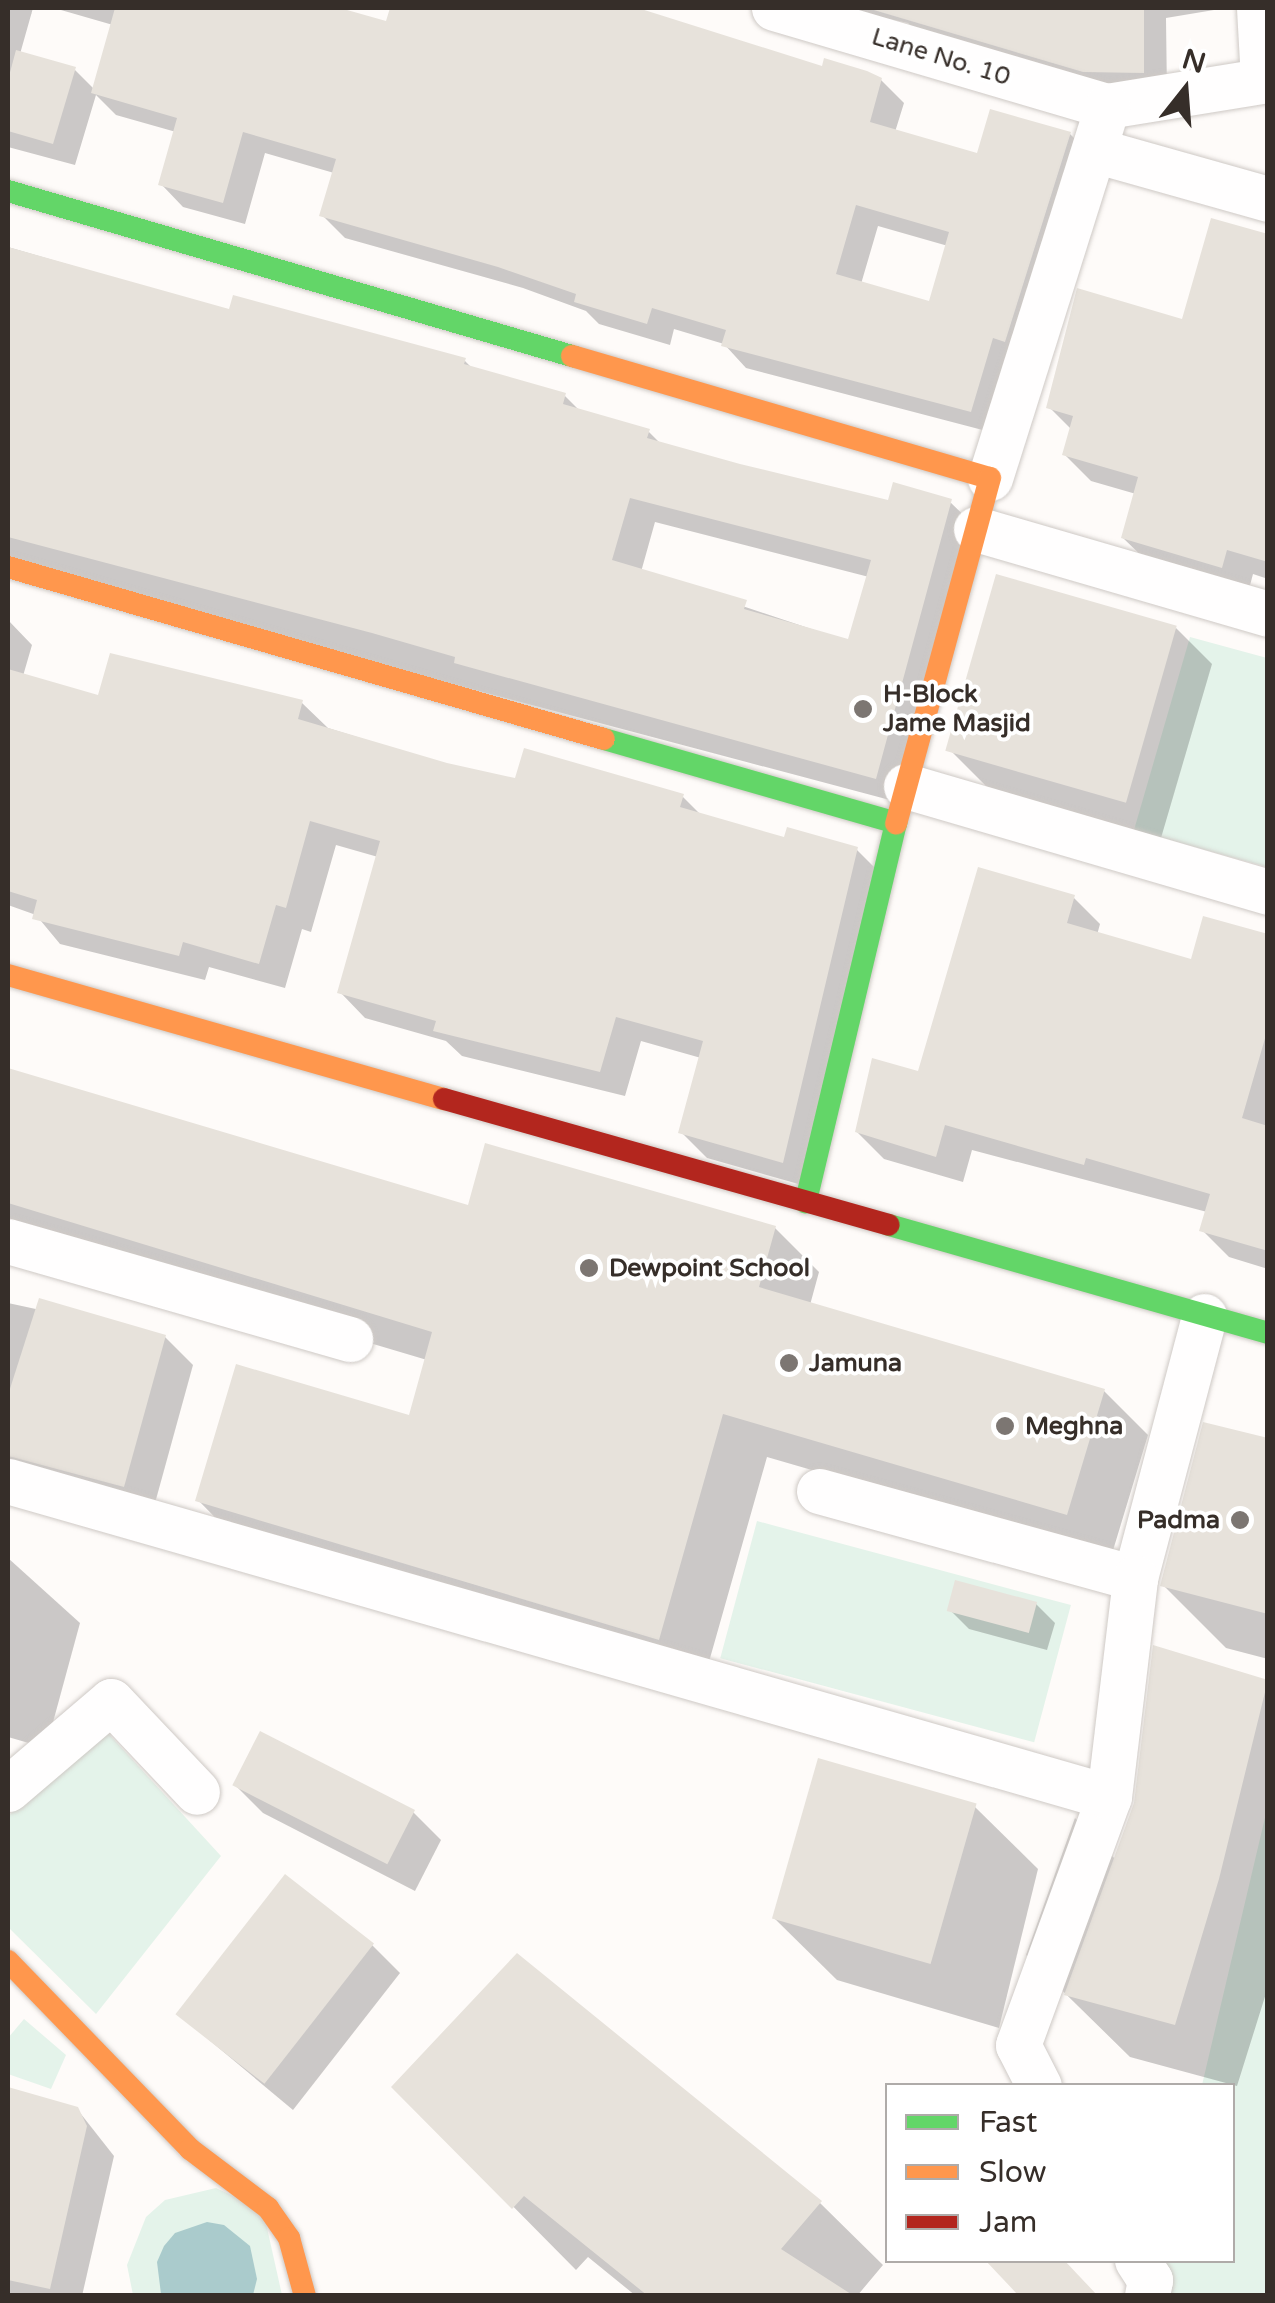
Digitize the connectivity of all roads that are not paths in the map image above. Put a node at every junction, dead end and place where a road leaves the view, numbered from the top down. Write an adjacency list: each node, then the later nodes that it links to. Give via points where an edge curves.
1 (774, 8): 4 (street, Lane No. 10)
2 (1259, 8): 3 (street)
3 (1265, 80): 4 (street)
4 (1108, 106): 5 (street)
5 (1094, 150): 7 (street); 8 (street)
6 (8, 191): 8 (street)
7 (1268, 198)
8 (990, 478): 9 (street)
9 (976, 529): 11 (street); 12 (street)
10 (8, 567): 12 (street)
11 (1268, 614)
12 (901, 805): 13 (street); 15 (street)
13 (1268, 892)
14 (8, 975): 15 (street)
15 (806, 1202): 17 (street)
16 (8, 1241): 19 (street)
17 (1204, 1316): 18 (street); 22 (street)
18 (1268, 1334)
19 (350, 1339)
20 (8, 1482): 25 (street)
21 (819, 1491): 22 (street)
22 (1135, 1578): 25 (street)
23 (8, 1789): 24 (street, via 112,1701)
24 (197, 1792)
25 (1110, 1797): 27 (street, via 1018,2046)
26 (8, 1961): 29 (street, via 190,2149 268,2208 289,2238)
27 (1037, 2083)
28 (1140, 2263): 30 (street, via 1150,2280)
29 (306, 2296)
30 (1146, 2296)

